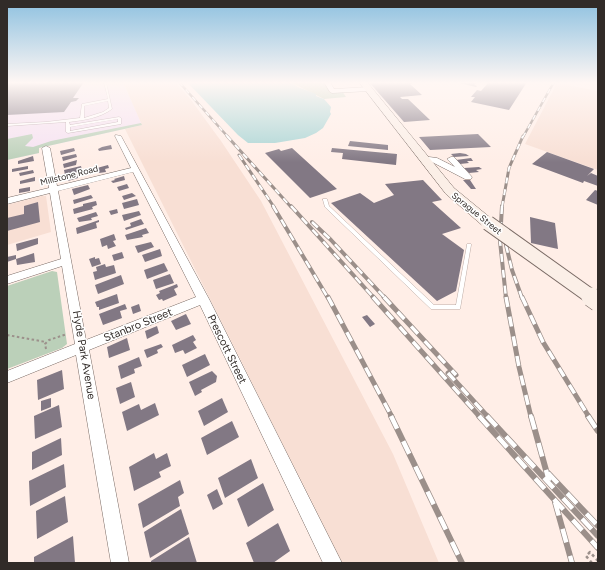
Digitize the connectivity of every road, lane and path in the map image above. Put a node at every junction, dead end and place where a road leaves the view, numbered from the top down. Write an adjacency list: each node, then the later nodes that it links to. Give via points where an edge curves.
1 (83, 109): 4 (lane)
2 (111, 109): 4 (lane, via 97,116)
3 (385, 109): 10 (main road, Sprague Street)
4 (82, 119): 5 (lane)
5 (68, 122): 6 (lane); 7 (lane)
6 (7, 125)
7 (68, 126): 7 (lane, via 68,132 120,123 119,118)
8 (118, 136): 12 (street, Prescott Street)
9 (46, 148): 13 (street, Hyde Park Avenue)
10 (424, 158): 11 (street, via 468,176); 20 (main road, Sprague Street, bridge, via 450,191 469,208)
11 (451, 159)
12 (136, 169): 13 (street, Millstone Road); 19 (street, Prescott Street)
13 (54, 189): 15 (street, Millstone Road); 17 (street, Hyde Park Avenue)
14 (325, 200): 16 (lane, via 327,206 434,307 458,307)
15 (7, 201)
16 (469, 246)
17 (67, 261): 18 (street); 24 (street, Hyde Park Avenue)
18 (7, 280)
19 (202, 299): 24 (street, Stanbro Street); 29 (street, Prescott Street)
20 (598, 302)
21 (67, 334): 23 (path)
22 (7, 336): 23 (path)
23 (46, 342): 25 (path)
24 (82, 347): 26 (street, Stanbro Street); 28 (street, Hyde Park Avenue)
25 (47, 354)
26 (7, 377)
27 (598, 561): 30 (path, via 590,552 586,556)
28 (120, 563)
29 (333, 563)
30 (592, 563)

